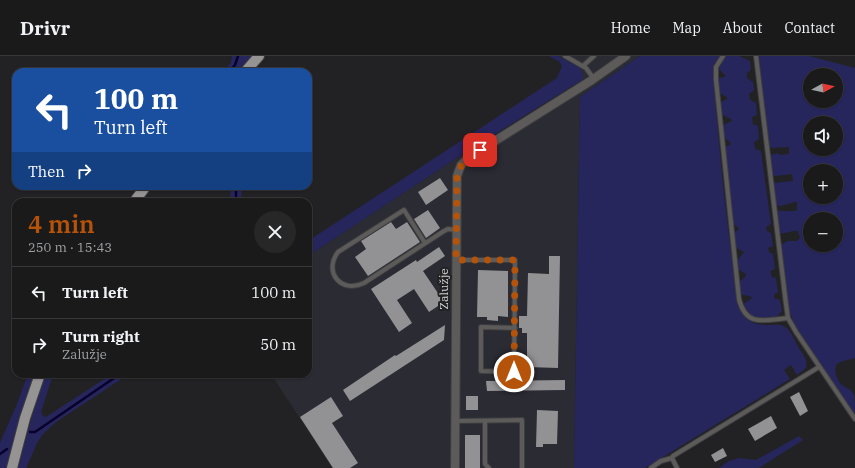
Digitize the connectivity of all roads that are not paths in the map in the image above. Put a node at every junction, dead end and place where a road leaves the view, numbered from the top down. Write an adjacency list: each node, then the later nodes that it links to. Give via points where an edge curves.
1 (259, 56): 8 (main road)
2 (565, 56): 7 (lane)
3 (594, 56): 7 (lane)
4 (626, 56): 9 (street, Zalužje)
5 (723, 56): 13 (lane, via 716,67 716,80 739,299 744,313 752,320)
6 (756, 56): 13 (lane)
7 (583, 66): 9 (lane)
8 (248, 68)
9 (594, 79): 10 (street, Zalužje, via 468,158 461,165 457,176)
10 (457, 230): 11 (lane, via 448,229); 12 (street, Zalužje)
11 (425, 243): 11 (lane, via 358,286 344,286 338,282 332,270 332,259 338,252 404,210)
12 (456, 260): 14 (lane, via 515,260); 18 (street, Zalužje)
13 (788, 318): 15 (lane)
14 (514, 328): 14 (lane, via 514,372 480,371 481,327)
15 (819, 367): 17 (lane); 20 (lane)
16 (39, 378): 21 (main road)
17 (855, 419)
18 (455, 421): 19 (lane); 22 (street, Zalužje)
19 (485, 421): 23 (lane, via 485,464); 24 (lane, via 522,420)
20 (672, 458): 25 (lane, via 661,461); 26 (lane)
21 (12, 468)
22 (455, 468)
23 (489, 468)
24 (522, 468)
25 (651, 468)
26 (677, 468)

